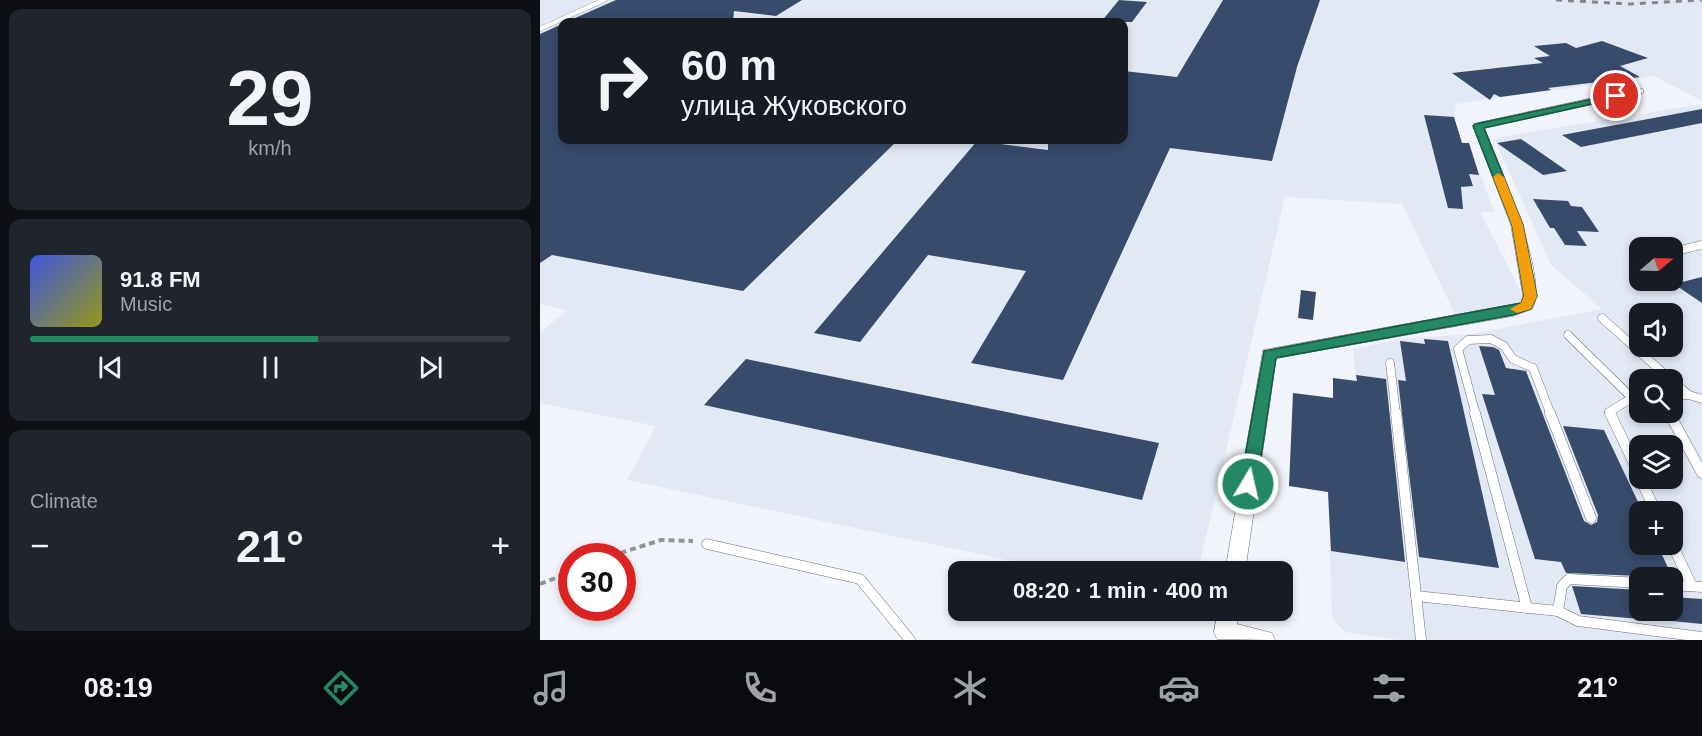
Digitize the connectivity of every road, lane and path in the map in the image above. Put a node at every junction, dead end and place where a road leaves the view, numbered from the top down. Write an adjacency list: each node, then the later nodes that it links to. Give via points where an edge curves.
1 (604, 0): 2 (lane)
2 (564, 18)
3 (558, 21): 4 (lane)
4 (540, 29)
5 (1639, 91): 25 (street, via 1478,126 1517,225 1530,296 1527,306 1269,354)
6 (1702, 245): 7 (lane)
7 (1683, 249)
8 (1602, 318): 11 (lane)
9 (1568, 335): 13 (lane)
10 (1390, 363): 30 (lane)
11 (1660, 369)
12 (1683, 390): 15 (lane)
13 (1629, 392)
14 (1683, 395): 15 (lane)
15 (1689, 395): 16 (lane)
16 (1702, 399)
17 (1629, 402): 19 (lane, via 1609,412)
18 (1674, 423): 20 (lane)
19 (1629, 455)
20 (1702, 472)
21 (1591, 518): 31 (lane, via 1533,368 1514,359 1504,346 1491,339 1468,340 1458,349)
22 (707, 544): 23 (path, via 666,539); 35 (lane, via 860,579)
23 (636, 547)
24 (1679, 555): 29 (lane)
25 (1237, 561)
26 (558, 577): 28 (path)
27 (1629, 582): 32 (lane, via 1569,579 1562,586)
28 (540, 584)
29 (1697, 586)
30 (1416, 596): 31 (lane); 37 (lane)
31 (1527, 608): 32 (lane)
32 (1558, 611): 34 (lane, via 1578,621)
33 (1226, 628): 36 (street)
34 (1702, 638)
35 (910, 640)
36 (1264, 640)
37 (1421, 640)

